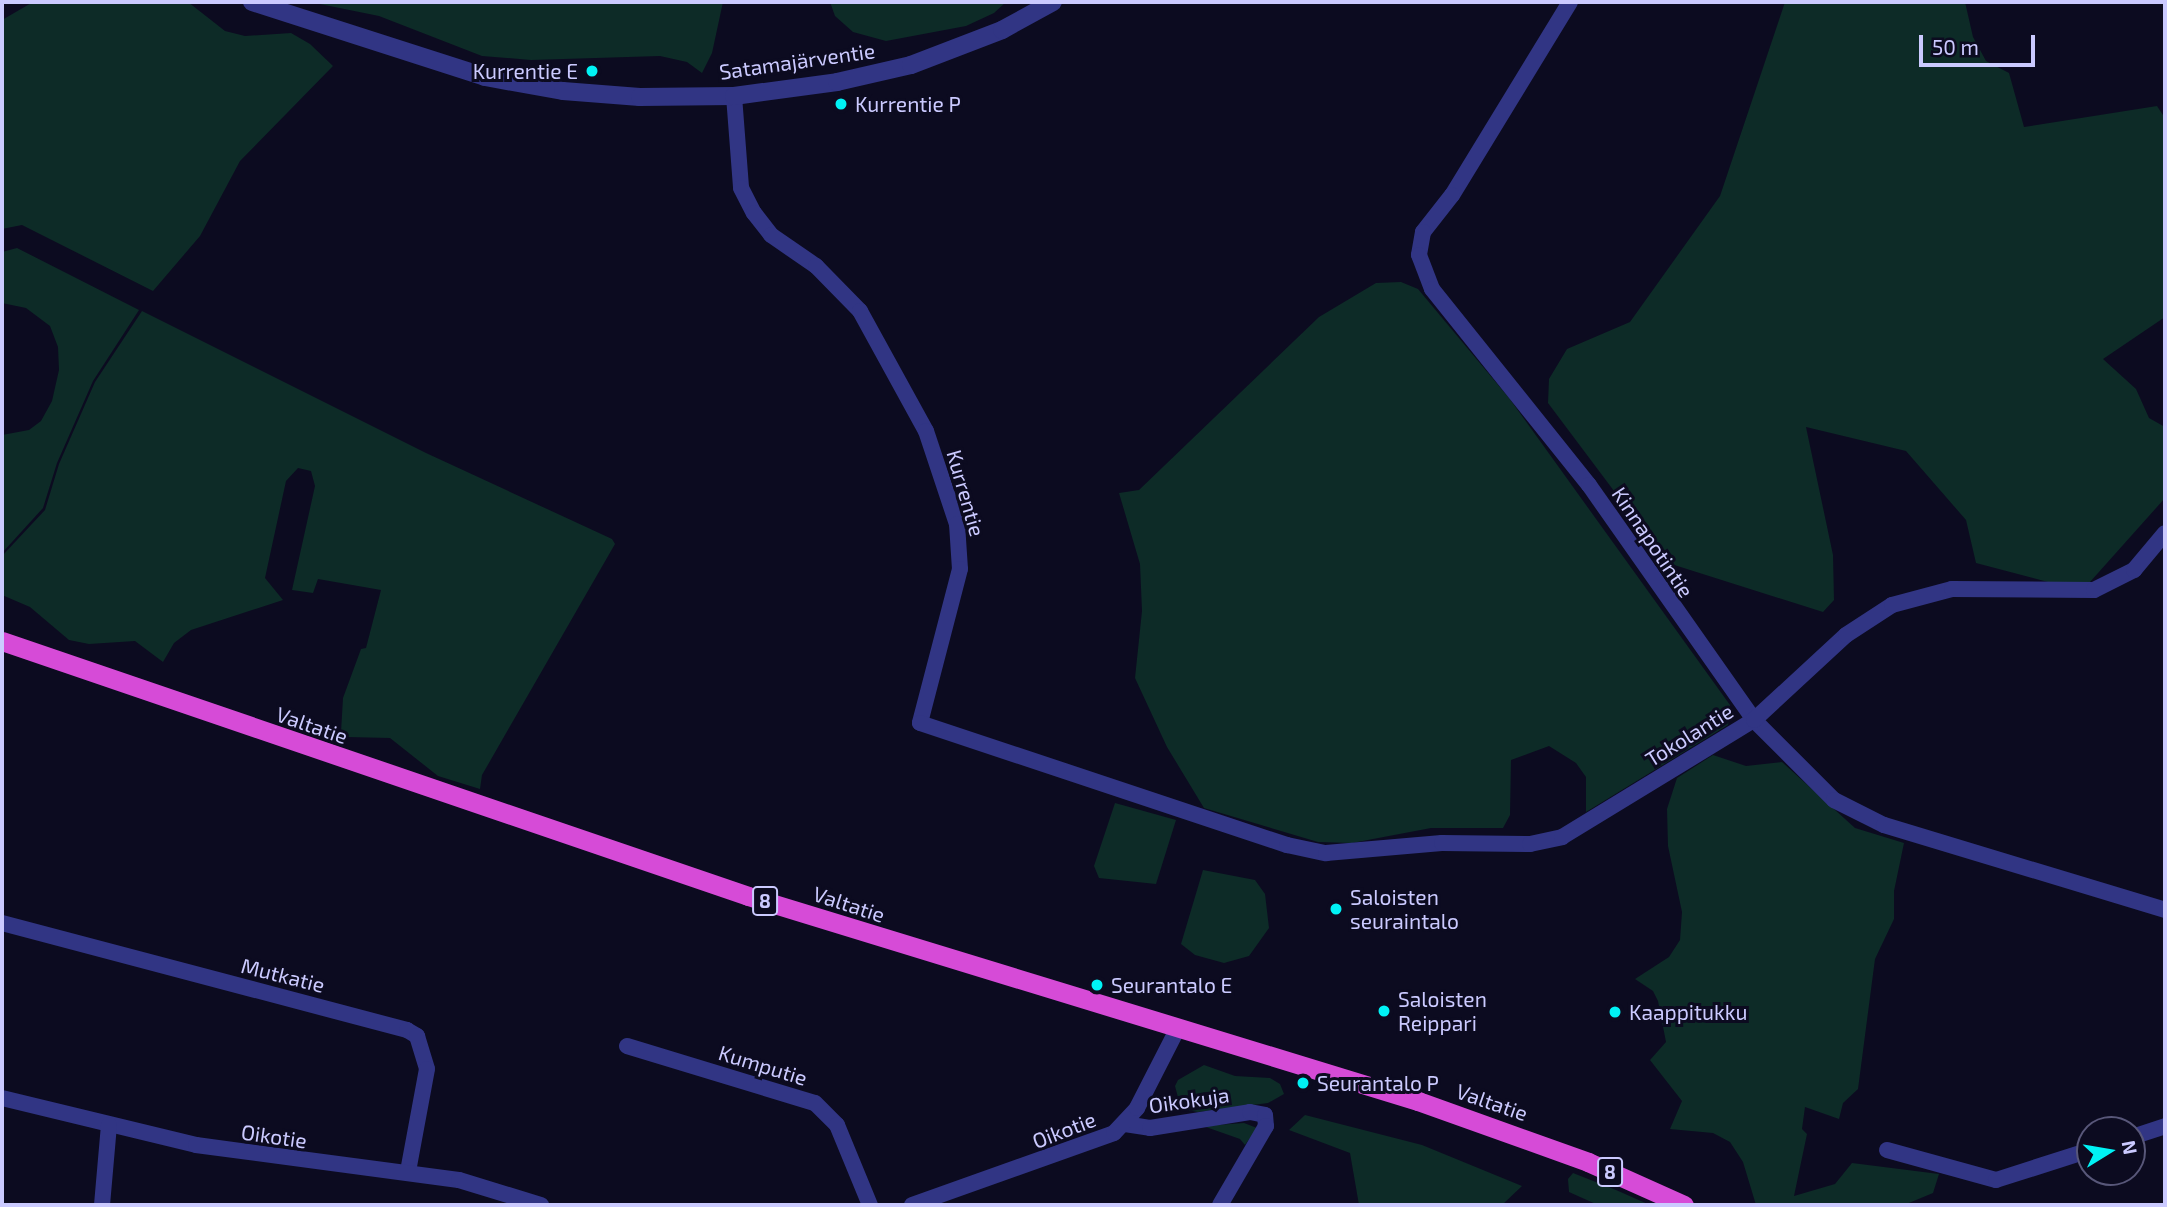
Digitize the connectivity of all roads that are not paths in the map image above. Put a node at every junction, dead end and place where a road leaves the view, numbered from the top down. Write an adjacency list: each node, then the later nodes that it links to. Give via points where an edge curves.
1 (252, 2): 4 (street, Satamajärventie, via 485,77 563,91 640,97)
2 (1053, 2): 4 (street, Satamajärventie, via 1002,30 911,65 836,82)
3 (1570, 2): 7 (street, Kinnapotintie, via 1452,195 1423,232 1419,255 1423,273 1589,485)
4 (734, 96): 8 (street, Kurrentie, via 738,166 748,200 771,235 824,273 860,311 926,431 957,524 960,569 920,723)
5 (2165, 533): 7 (street, Tokolantie, via 2134,569 2094,590 1952,589 1892,605 1846,635)
6 (2, 641): 11 (highway, Valtatie / 8, via 736,891)
7 (1754, 720): 8 (street, Tokolantie, via 1575,831 1547,842 1442,843 1326,853); 9 (street, Kinnapotintie, via 1807,776 1858,815)
8 (1189, 814)
9 (2165, 910)
10 (2, 923): 20 (street, Mutkatie, via 417,1036 427,1069)
11 (1178, 1028): 14 (street, Oikotie); 26 (highway, Valtatie / 8, via 1535,1141)
12 (627, 1046): 23 (street, Kumputie, via 815,1103 837,1125)
13 (2, 1098): 15 (street, Oikotie)
14 (1125, 1124): 24 (street, Oikotie, via 1101,1141); 25 (street, Oikokuja, via 1150,1128 1259,1112 1269,1119)
15 (109, 1125): 20 (street, Oikotie, via 281,1159); 21 (street)
16 (2165, 1126): 17 (street)
17 (2146, 1132)
18 (1887, 1150): 19 (street, via 1996,1180)
19 (2076, 1154)
20 (408, 1172): 22 (street, Oikotie, via 505,1191)
21 (102, 1205)
22 (541, 1205)
23 (870, 1205)
24 (912, 1205)
25 (1220, 1205)
26 (1684, 1205)

